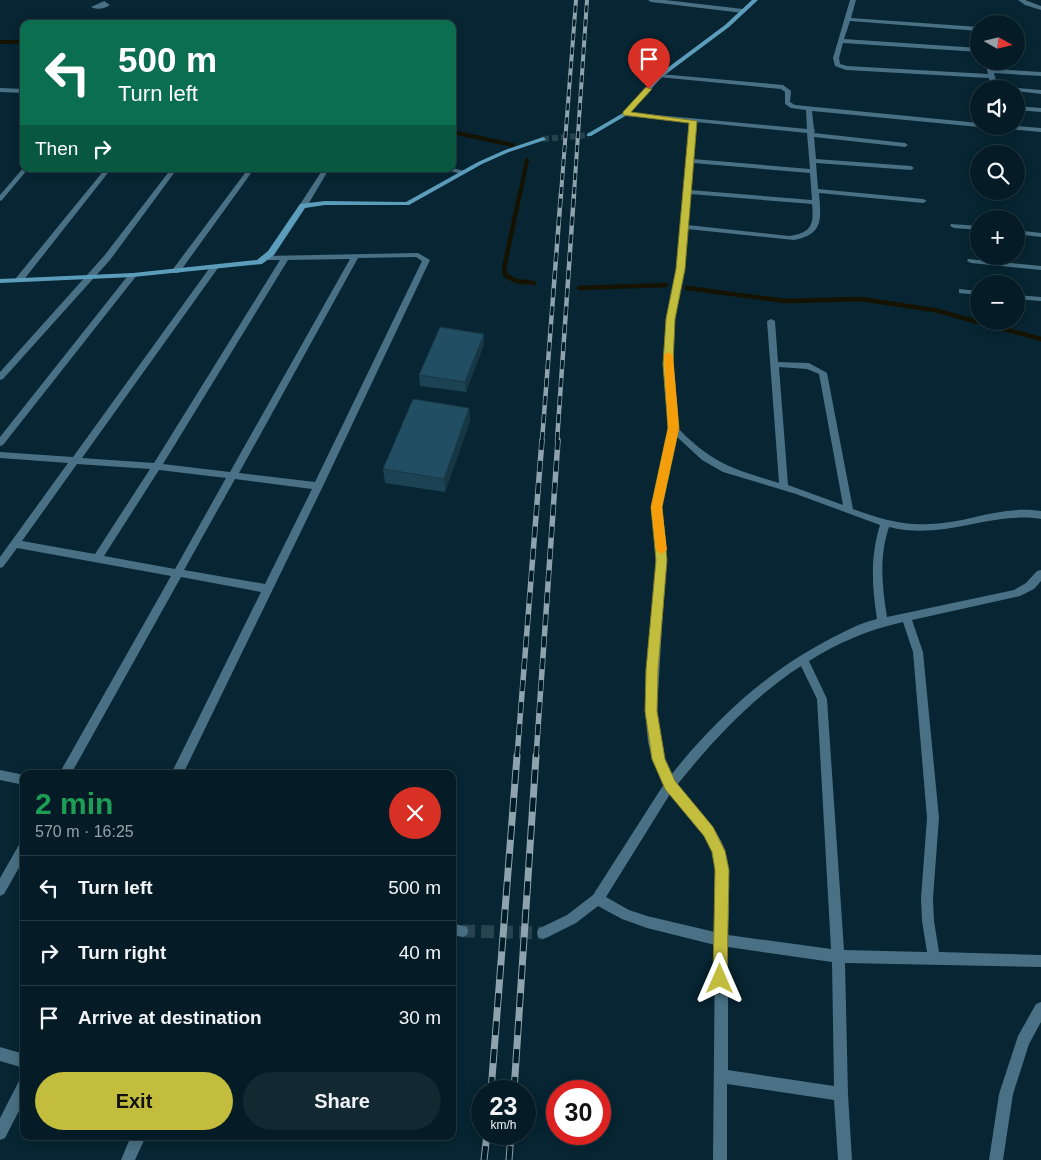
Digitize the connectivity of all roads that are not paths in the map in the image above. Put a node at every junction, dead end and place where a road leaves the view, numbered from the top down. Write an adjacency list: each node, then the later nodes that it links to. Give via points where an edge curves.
1 (650, 0): 6 (street)
2 (755, 0): 6 (street)
3 (853, 0): 7 (street)
4 (1021, 0): 5 (street)
5 (1041, 8)
6 (743, 11): 14 (street)
7 (848, 19): 8 (street); 9 (street)
8 (970, 28)
9 (841, 40): 10 (street); 12 (street, via 836,63 842,67)
10 (970, 49)
11 (990, 70): 12 (street)
12 (991, 73): 13 (street); 15 (street)
13 (1041, 74)
14 (660, 76): 20 (street, via 783,88 788,91 789,105); 23 (street)
15 (993, 80)
16 (1, 91): 17 (street)
17 (20, 91)
18 (1025, 91): 19 (street)
19 (1041, 92)
20 (809, 109): 25 (street); 28 (street)
21 (1025, 109): 22 (street)
22 (1041, 110)
23 (625, 114): 24 (street); 29 (street)
24 (693, 121): 28 (street); 32 (street)
25 (970, 124)
26 (1025, 129): 27 (street)
27 (1041, 130)
28 (812, 133): 31 (street); 33 (street)
29 (589, 135)
30 (543, 139): 42 (street)
31 (905, 145)
32 (690, 161): 35 (street); 43 (street)
33 (813, 161): 34 (street); 35 (street)
34 (912, 168)
35 (814, 170): 44 (street)
36 (456, 171): 42 (street)
37 (22, 172): 45 (street)
38 (106, 172): 63 (street)
39 (172, 172): 62 (street, via 115,248)
40 (249, 172): 60 (street)
41 (324, 172): 48 (street)
42 (462, 172): 48 (street, via 407,204 325,203)
43 (687, 192): 47 (street); 50 (street)
44 (815, 192): 46 (street); 47 (street)
45 (0, 199)
46 (923, 201)
47 (816, 202): 50 (street, via 816,224 797,238)
48 (303, 206): 55 (street)
49 (954, 226): 51 (street)
50 (684, 227): 72 (street, via 670,319 668,364)
51 (970, 227)
52 (1025, 233): 53 (street)
53 (1041, 235)
54 (355, 257): 56 (street); 77 (street); 78 (street, via 418,255 426,260)
55 (267, 258): 56 (street); 58 (street)
56 (285, 258): 76 (street)
57 (1011, 265): 59 (street)
58 (214, 268): 60 (street); 75 (street)
59 (1041, 268)
60 (176, 271): 61 (street)
61 (133, 275): 62 (street); 73 (street)
62 (88, 277): 63 (street); 71 (street)
63 (19, 280): 64 (street)
64 (0, 281)
65 (962, 291): 66 (street)
66 (970, 292)
67 (1025, 298): 68 (street)
68 (1041, 300)
69 (771, 321): 70 (street)
70 (775, 364): 79 (street); 80 (street, via 809,366 822,372)
71 (0, 377)
72 (674, 428): 79 (street, via 698,452 716,464); 96 (street, via 656,507 661,560 651,711 658,759)
73 (0, 443)
74 (0, 455): 75 (street)
75 (74, 459): 76 (street); 83 (street)
76 (157, 466): 77 (street); 84 (street)
77 (232, 474): 78 (street); 86 (street)
78 (318, 486): 88 (street)
79 (784, 487): 80 (street)
80 (849, 510): 82 (street)
81 (1041, 515): 82 (street, via 1002,512 949,527)
82 (884, 524): 90 (street, via 877,544 876,574)
83 (15, 544): 84 (street); 85 (street)
84 (97, 559): 86 (street)
85 (0, 564)
86 (179, 574): 88 (street); 92 (street)
87 (1041, 574): 89 (street, via 1030,586 1016,593)
88 (268, 589): 93 (street)
89 (906, 617): 90 (street); 103 (street, via 918,652 933,818 927,898)
90 (883, 622): 91 (street, via 852,632)
91 (803, 660): 96 (street, via 758,691 728,719); 102 (street, via 822,699)
92 (67, 770)
93 (179, 770)
94 (0, 775): 95 (street)
95 (20, 779)
96 (670, 785): 99 (street); 101 (street, via 709,831 718,851 722,870)
97 (20, 854): 98 (street)
98 (0, 890)
99 (597, 899): 100 (street, via 566,923); 101 (street, via 640,920)
100 (542, 933)
101 (720, 940): 102 (street); 108 (street)
102 (838, 956): 103 (street); 110 (street)
103 (934, 958): 104 (street)
104 (1041, 960)
105 (1041, 1009): 116 (street, via 1023,1041 1006,1094)
106 (0, 1054): 107 (street)
107 (20, 1060)
108 (720, 1076): 110 (street); 114 (street)
109 (20, 1094): 111 (street)
110 (841, 1094): 115 (street)
111 (0, 1133)
112 (137, 1140): 113 (street)
113 (128, 1160)
114 (720, 1160)
115 (845, 1160)
116 (996, 1160)

